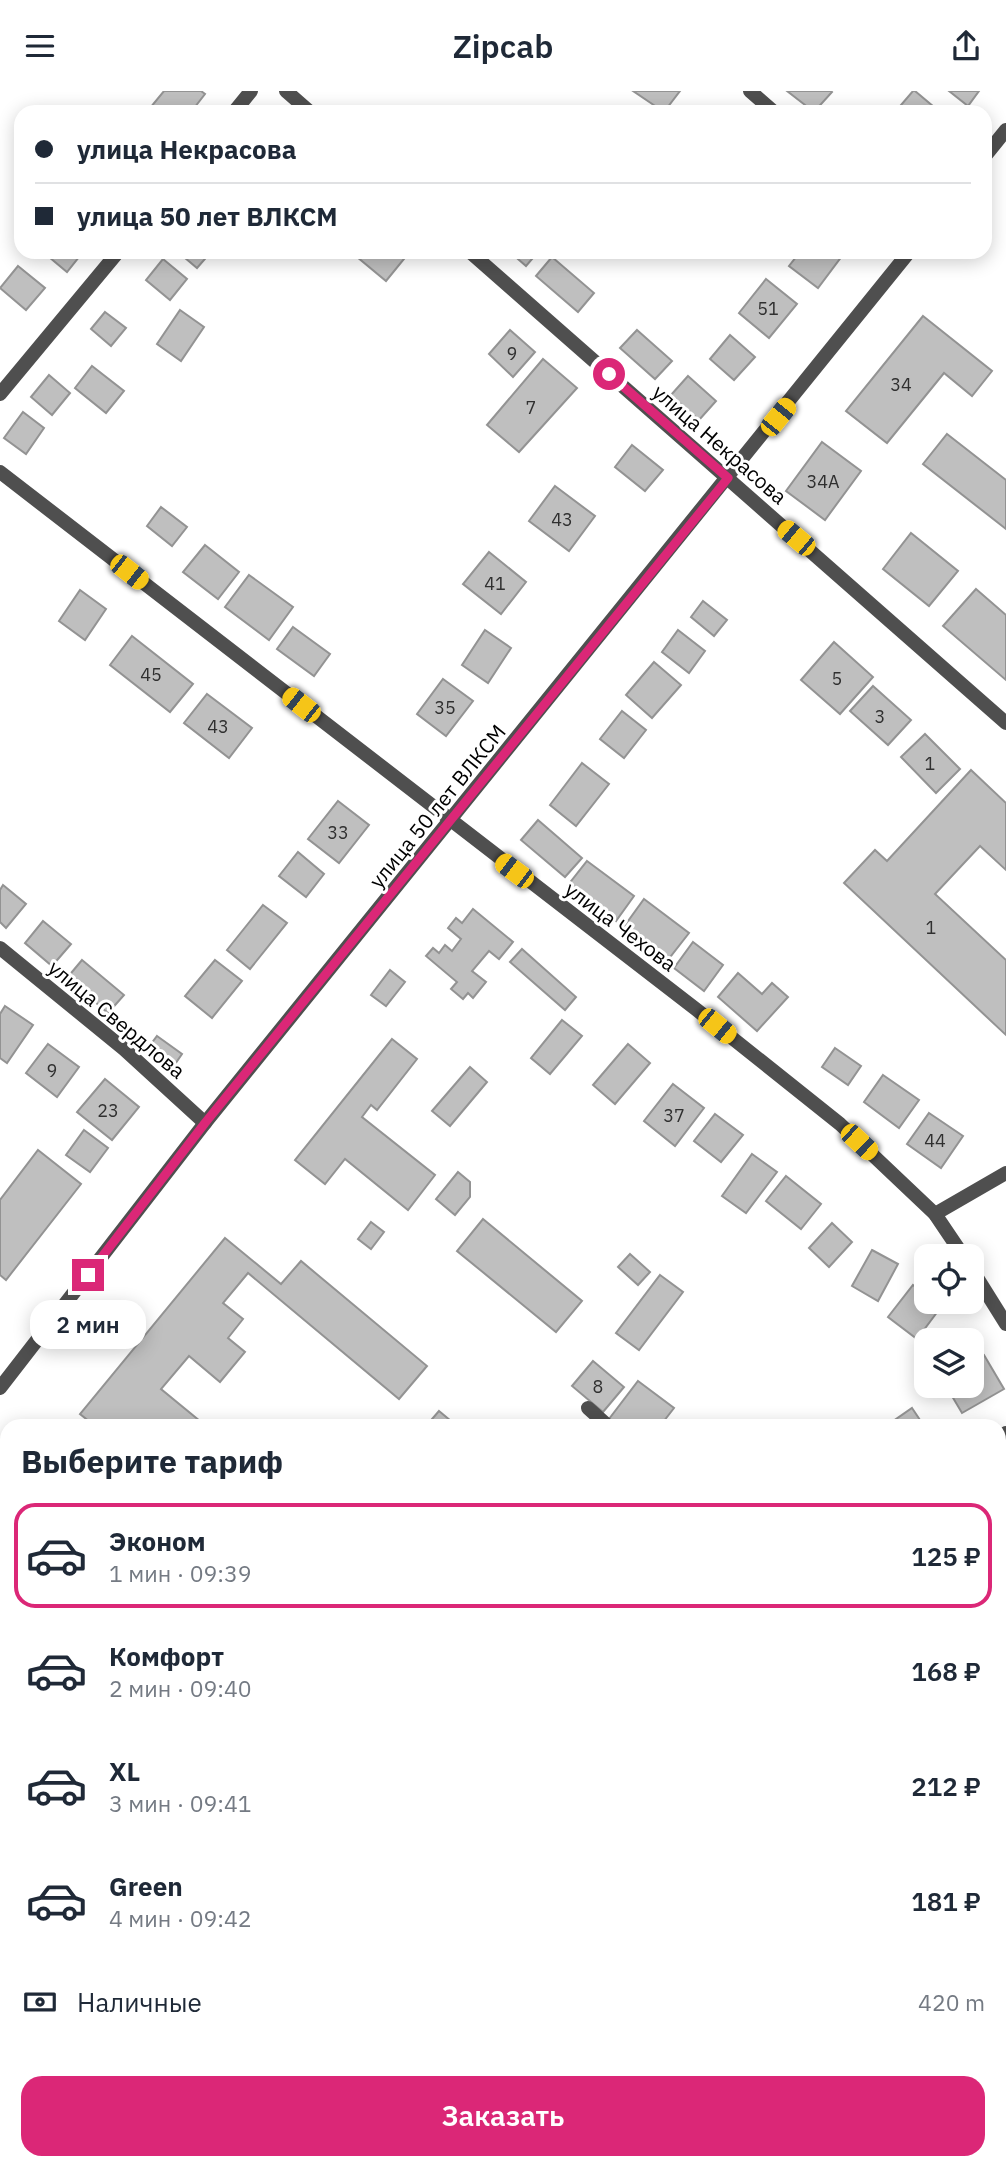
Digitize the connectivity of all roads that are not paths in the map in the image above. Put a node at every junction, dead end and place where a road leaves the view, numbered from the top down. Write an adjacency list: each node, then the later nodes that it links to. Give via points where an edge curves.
1 (251, 91): 4 (street)
2 (286, 91): 5 (street)
3 (750, 91): 6 (street)
4 (240, 105)
5 (302, 105)
6 (766, 105)
7 (1006, 130): 8 (street)
8 (992, 147)
9 (112, 259): 12 (street)
10 (478, 259): 14 (street, улица Некрасова)
11 (903, 259): 14 (street, улица 50 лет ВЛКСМ)
12 (0, 394)
13 (0, 472): 16 (street, улица Чехова)
14 (728, 478): 15 (street, улица Некрасова); 16 (street, улица 50 лет ВЛКСМ)
15 (1006, 723)
16 (452, 822): 18 (street, улица 50 лет ВЛКСМ); 20 (street, улица Чехова, via 840,1124)
17 (0, 948): 18 (street, улица Свердлова, via 124,1049)
18 (205, 1123): 24 (street, улица 50 лет ВЛКСМ)
19 (1006, 1173): 20 (street)
20 (936, 1214): 21 (street, улица Чехова)
21 (956, 1244)
22 (984, 1289): 23 (street)
23 (1006, 1324)
24 (0, 1388)
25 (588, 1408): 26 (street)
26 (600, 1419)

